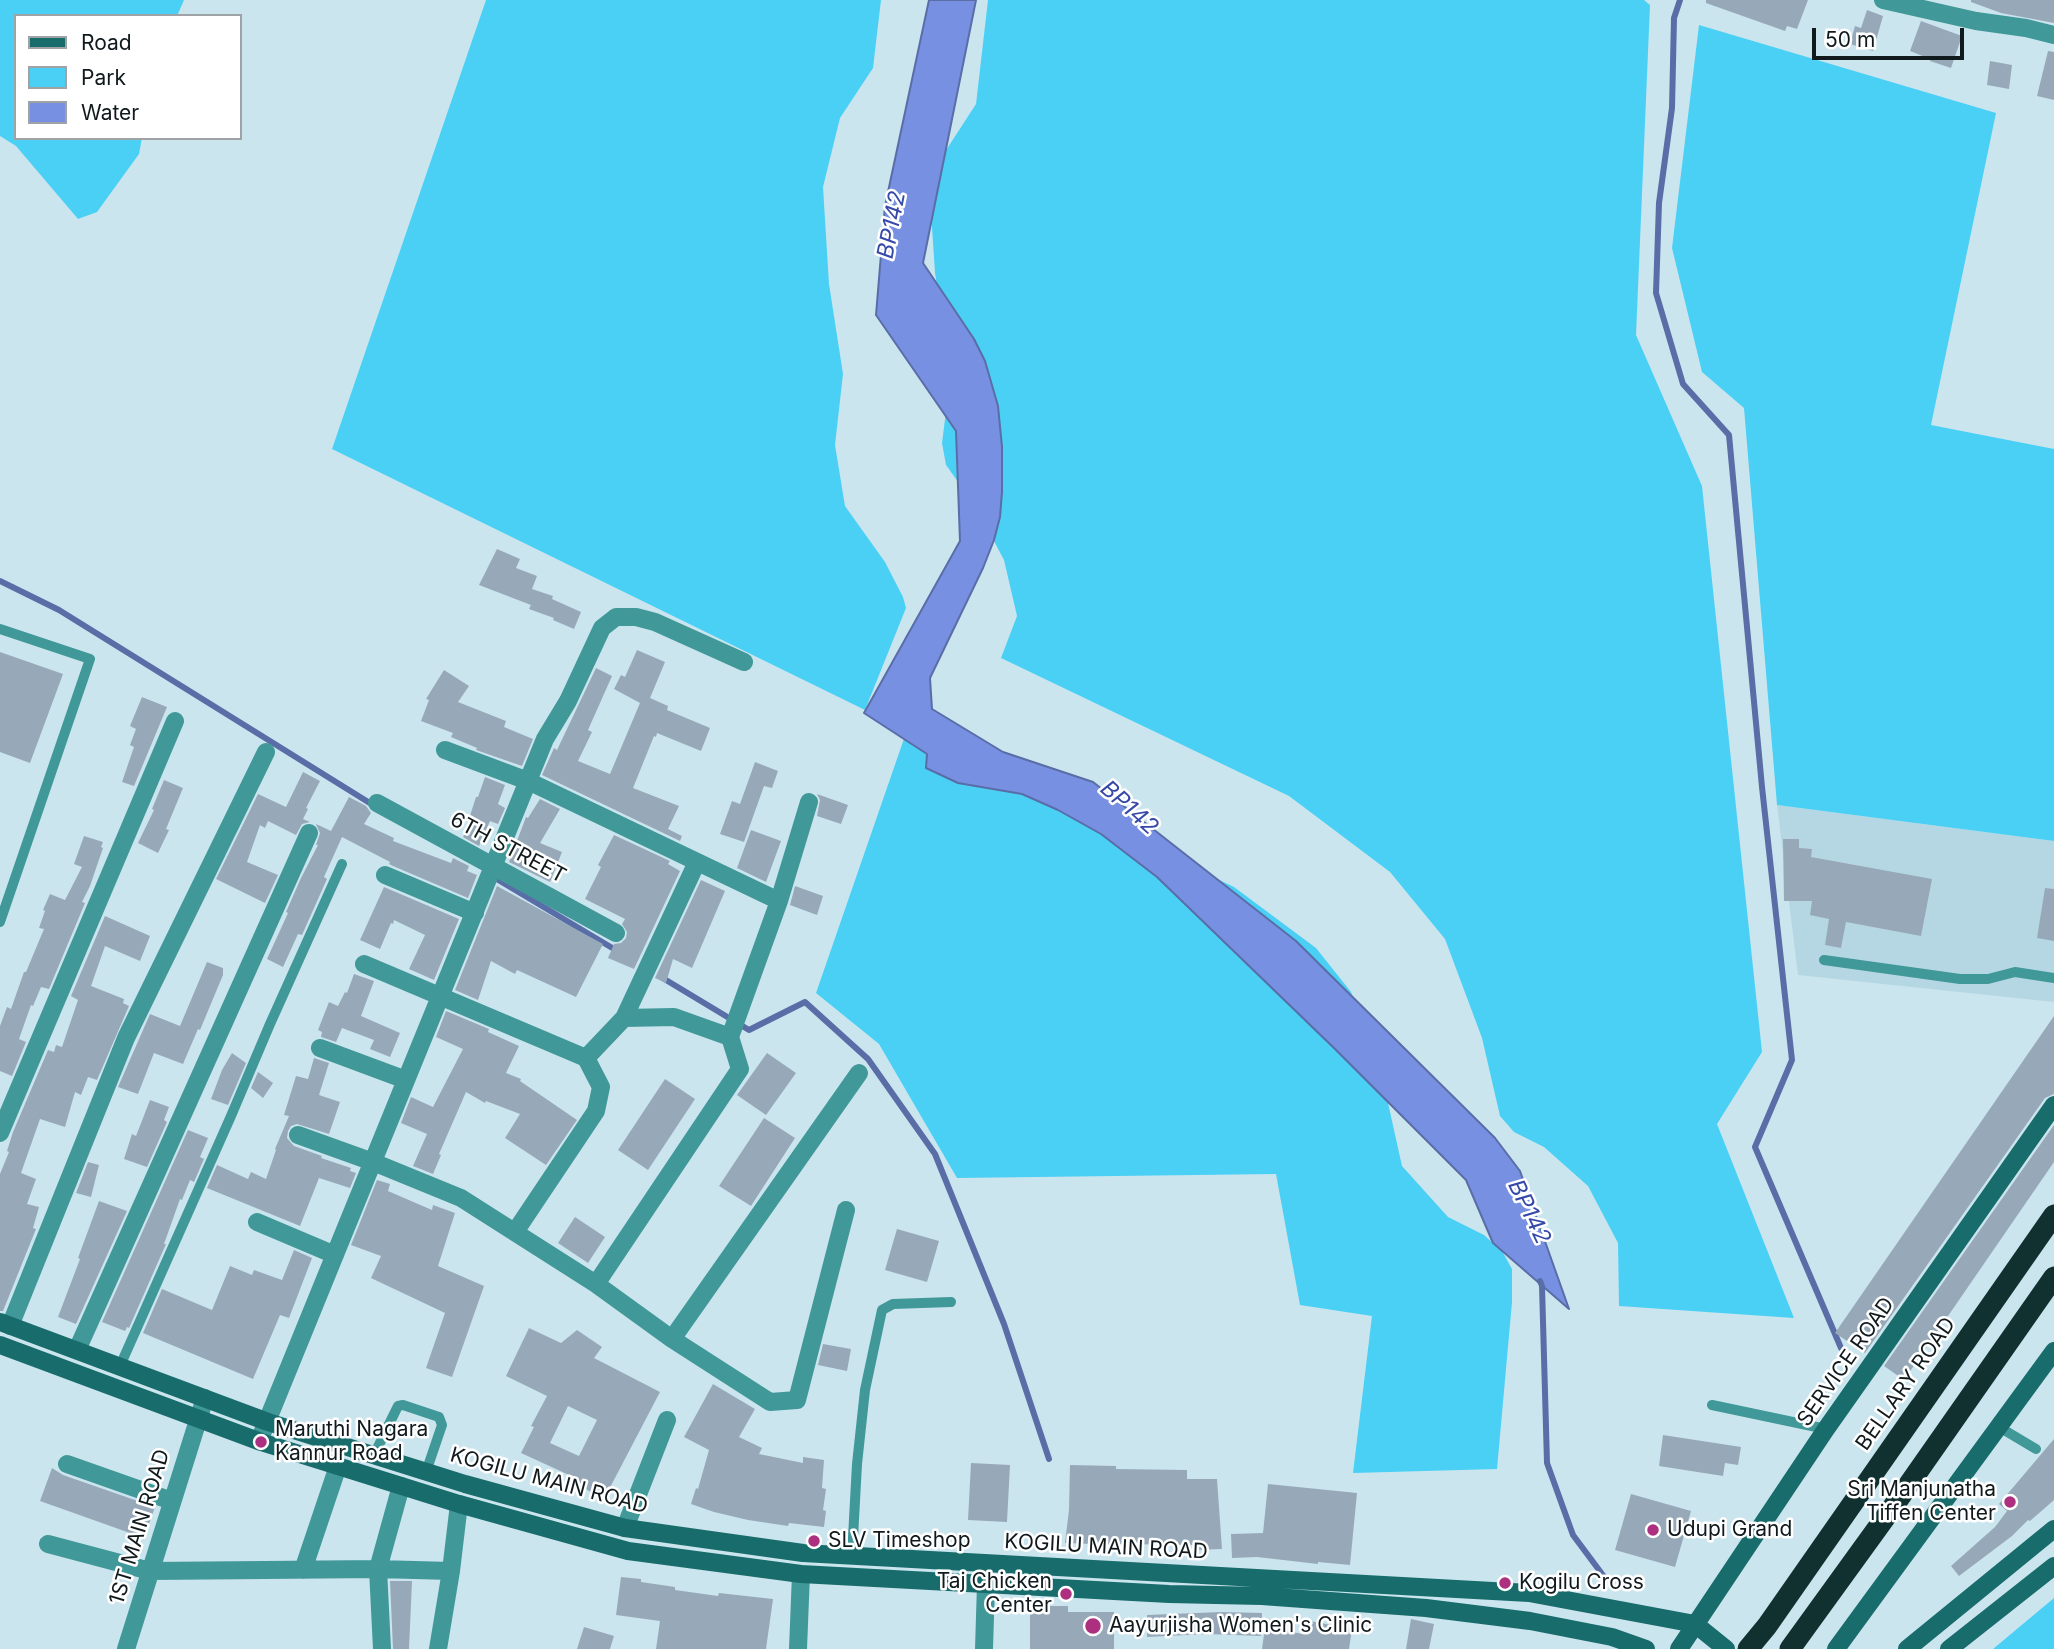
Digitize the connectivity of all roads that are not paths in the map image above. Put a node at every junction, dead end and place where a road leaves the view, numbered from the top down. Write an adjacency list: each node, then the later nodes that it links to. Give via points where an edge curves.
1 (1883, 0): 2 (street)
2 (2054, 35)
3 (0, 629): 18 (lane, via 90,659)
4 (744, 662): 8 (street, via 655,622 616,617 602,628)
5 (175, 720): 31 (street)
6 (445, 750): 8 (street)
7 (266, 752): 42 (street, via 126,1038)
8 (528, 781): 12 (street); 14 (street)
9 (809, 802): 16 (street)
10 (377, 803): 14 (street, 6TH STREET)
11 (309, 832): 45 (street)
12 (696, 862): 16 (street); 24 (street)
13 (342, 864): 47 (lane)
14 (494, 866): 17 (street); 19 (street, 6TH STREET)
15 (385, 875): 17 (street)
16 (779, 901): 25 (street)
17 (475, 913): 23 (street)
18 (0, 922)
19 (616, 933)
20 (1824, 960): 22 (lane, via 1960,979 1988,979 2015,972)
21 (364, 964): 23 (street)
22 (2054, 978)
23 (441, 996): 27 (street); 29 (street)
24 (624, 1017): 25 (street, via 674,1017); 27 (street)
25 (730, 1037): 40 (street, via 740,1069)
26 (320, 1048): 29 (street)
27 (586, 1058): 37 (street, via 601,1087 596,1111)
28 (859, 1073): 43 (street)
29 (406, 1080): 33 (street)
30 (2054, 1105): 54 (main road, SERVICE ROAD)
31 (0, 1133)
32 (298, 1135): 33 (street)
33 (373, 1162): 37 (street, via 461,1198); 38 (street)
34 (846, 1210): 43 (street, via 797,1401 770,1402)
35 (2054, 1215): 88 (highway, BELLARY ROAD)
36 (257, 1222): 38 (street)
37 (515, 1232): 40 (street)
38 (335, 1255): 52 (street)
39 (2054, 1277): 89 (highway)
40 (596, 1284): 43 (street)
41 (951, 1302): 67 (lane, via 893,1304 881,1310 865,1390)
42 (5, 1324): 45 (main road, KOGILU MAIN ROAD)
43 (672, 1339)
44 (0, 1345): 50 (main road, KOGILU MAIN ROAD)
45 (78, 1350): 47 (main road, KOGILU MAIN ROAD)
46 (2054, 1351): 53 (main road)
47 (121, 1366): 48 (main road, KOGILU MAIN ROAD)
48 (205, 1398): 50 (street, 1ST MAIN ROAD); 52 (main road, KOGILU MAIN ROAD)
49 (1712, 1405): 54 (lane)
50 (198, 1418): 55 (main road, KOGILU MAIN ROAD); 62 (street, 1ST MAIN ROAD)
51 (667, 1420): 64 (street)
52 (268, 1422): 55 (street); 57 (main road, KOGILU MAIN ROAD)
53 (1999, 1427): 56 (lane); 90 (main road)
54 (1826, 1430): 79 (main road, SERVICE ROAD)
55 (259, 1441): 59 (main road, KOGILU MAIN ROAD)
56 (2036, 1449)
57 (374, 1455): 60 (main road, KOGILU MAIN ROAD); 60 (lane, via 398,1406 403,1405 442,1421)
58 (67, 1464): 62 (street)
59 (338, 1466): 61 (main road, KOGILU MAIN ROAD); 71 (street)
60 (426, 1472): 64 (main road, KOGILU MAIN ROAD)
61 (401, 1486): 63 (main road, KOGILU MAIN ROAD); 70 (street)
62 (172, 1501): 73 (street, 1ST MAIN ROAD)
63 (459, 1504): 72 (street); 74 (main road, KOGILU MAIN ROAD, via 628,1551)
64 (625, 1528): 67 (main road, KOGILU MAIN ROAD)
65 (2054, 1529): 91 (main road)
66 (48, 1544): 73 (street)
67 (852, 1556): 68 (main road, KOGILU MAIN ROAD)
68 (955, 1561): 75 (main road); 77 (main road, KOGILU MAIN ROAD)
69 (2054, 1566): 92 (main road)
70 (378, 1569): 71 (street); 72 (street); 81 (street)
71 (303, 1570): 73 (street)
72 (451, 1571): 82 (street)
73 (150, 1572): 80 (street, 1ST MAIN ROAD)
74 (801, 1574): 75 (main road, KOGILU MAIN ROAD); 83 (street)
75 (955, 1583): 76 (main road, KOGILU MAIN ROAD)
76 (986, 1584): 78 (main road, KOGILU MAIN ROAD, via 1275,1597); 84 (street)
77 (1529, 1593): 78 (main road); 79 (main road, KOGILU MAIN ROAD)
78 (1530, 1621): 85 (main road, KOGILU MAIN ROAD, via 1612,1637)
79 (1695, 1624): 86 (main road, SERVICE ROAD); 87 (main road)
80 (133, 1644)
81 (382, 1649)
82 (439, 1649)
83 (798, 1649)
84 (984, 1649)
85 (1646, 1649)
86 (1679, 1649)
87 (1726, 1649)
88 (1748, 1649)
89 (1790, 1649)
90 (1836, 1649)
91 (1907, 1649)
92 (1949, 1649)

